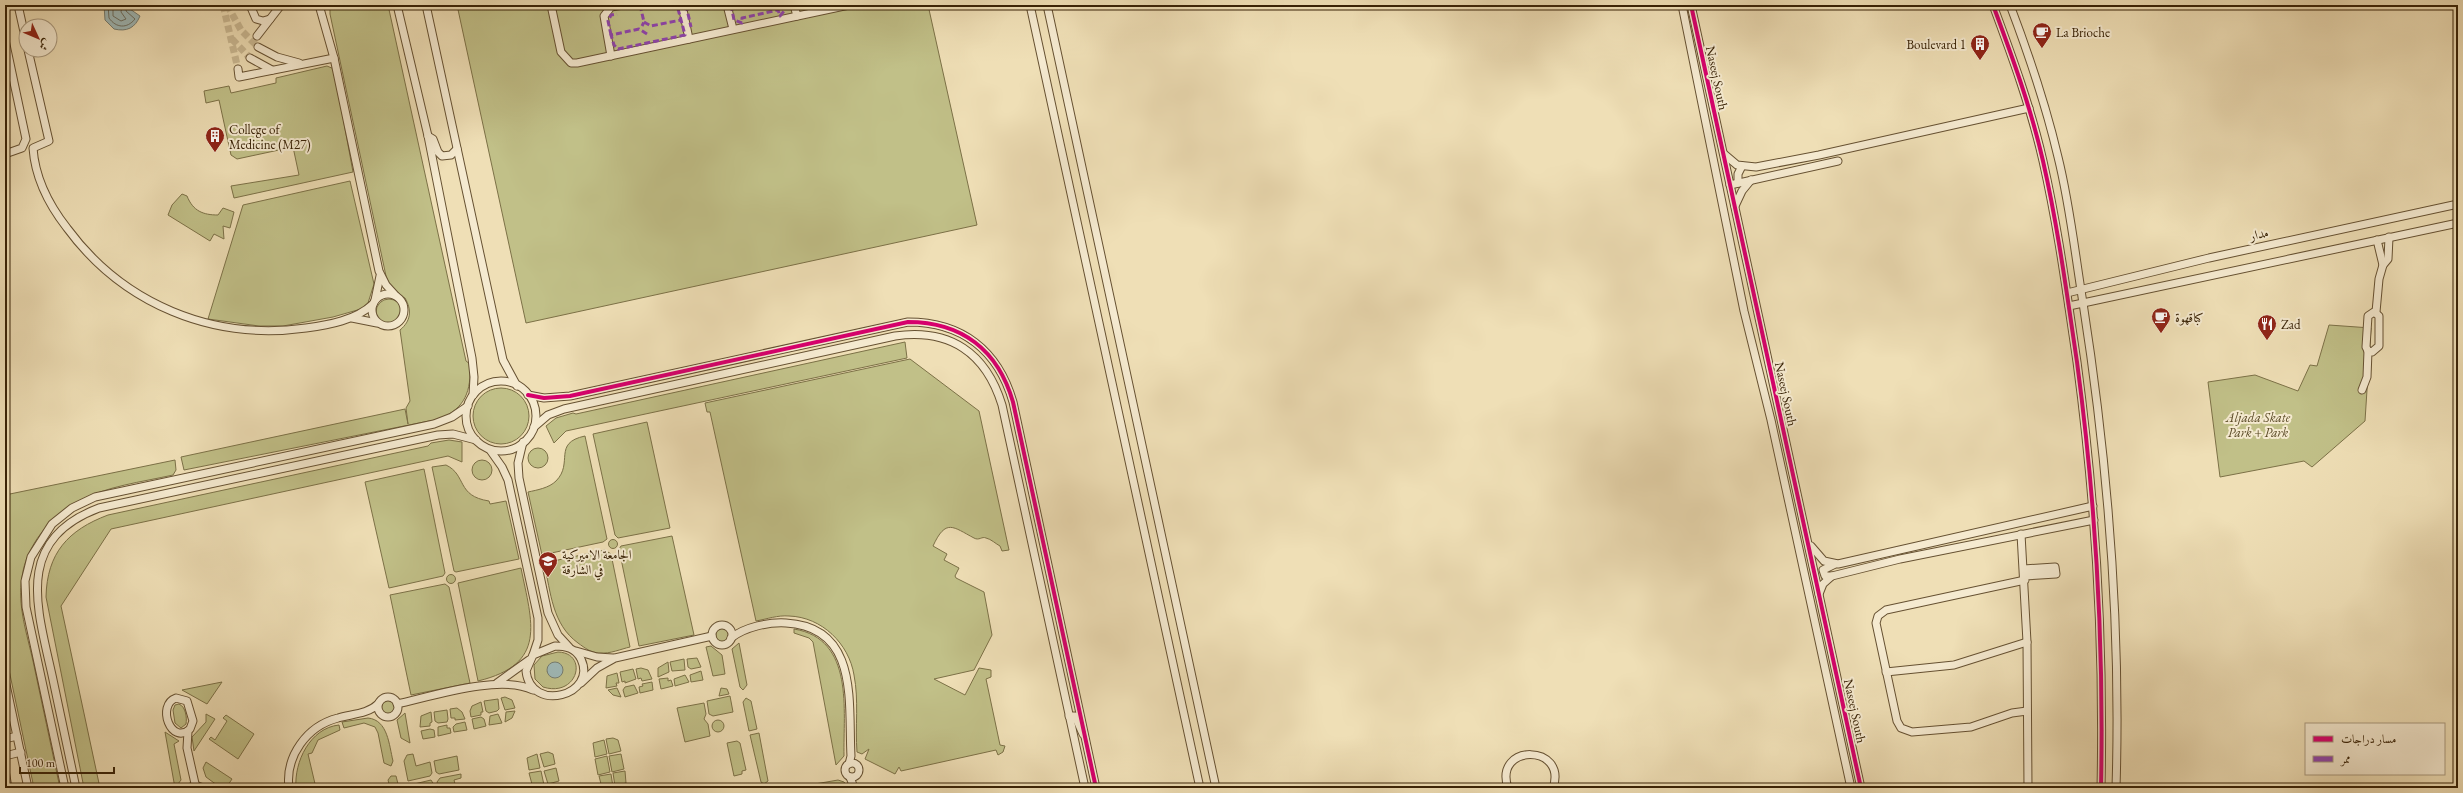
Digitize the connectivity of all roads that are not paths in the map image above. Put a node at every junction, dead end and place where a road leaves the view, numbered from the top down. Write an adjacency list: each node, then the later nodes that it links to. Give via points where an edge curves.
1 (18, 5): 22 (street)
2 (250, 5): 23 (street, via 256,19)
3 (281, 5): 23 (street)
4 (319, 5): 20 (street)
5 (325, 5): 20 (street)
6 (397, 5): 37 (street)
7 (426, 5): 38 (street)
8 (550, 5): 29 (street, via 565,59 577,63)
9 (623, 5): 29 (street, via 611,8 604,16)
10 (682, 5): 26 (street)
11 (727, 5): 24 (street)
12 (794, 5): 21 (street)
13 (849, 5): 21 (street)
14 (1030, 5): 125 (street)
15 (1047, 5): 126 (street)
16 (1682, 5): 129 (street, via 1742,304 1771,420)
17 (1691, 5): 39 (street, Naseej South)
18 (1993, 5): 36 (street)
19 (2010, 5): 53 (street, via 2035,75 2059,158)
20 (324, 16): 32 (street)
21 (797, 16): 24 (street)
22 (21, 18)
23 (270, 19): 25 (street)
24 (733, 30): 26 (street)
25 (257, 36)
26 (689, 39): 29 (street)
27 (5, 40): 40 (street, via 26,139 22,148)
28 (258, 48): 33 (street, via 286,60)
29 (611, 56)
30 (30, 58): 60 (street, via 49,141 33,148 34,165 62,222 87,252 114,278 160,308 194,321 228,328 291,330)
31 (250, 58): 35 (street)
32 (334, 58): 33 (street); 52 (street)
33 (306, 64): 35 (street)
34 (238, 69): 35 (street, via 239,76)
35 (272, 70)
36 (2029, 108): 42 (street, via 1819,155 1756,167); 54 (street, via 2047,181)
37 (428, 136): 38 (street, via 433,139 442,156 451,155); 66 (street, via 473,367)
38 (457, 149): 63 (street, via 503,360)
39 (1722, 151): 42 (street, via 1729,159); 45 (street, Naseej South)
40 (5, 154)
41 (1838, 161): 43 (street)
42 (1742, 166): 44 (street, via 1738,174)
43 (1751, 180): 44 (street); 47 (street, via 1739,195)
44 (1738, 183): 45 (street)
45 (1730, 185): 47 (street, Naseej South)
46 (2457, 203): 53 (street, مدار, via 2209,258)
47 (1735, 208): 77 (street, Naseej South)
48 (2458, 223): 49 (street)
49 (2389, 237): 50 (street); 51 (street, via 2388,259)
50 (2377, 240): 51 (street); 57 (street)
51 (2383, 265): 59 (street, via 2378,279)
52 (380, 271): 55 (street, via 386,285); 56 (street)
53 (2081, 290): 54 (street, مدار); 57 (street)
54 (2067, 293): 58 (street)
55 (396, 296): 56 (street, via 384,295); 61 (street, via 404,309 402,319 393,326)
56 (374, 302): 60 (street, via 362,313); 61 (street, via 372,311)
57 (2083, 302): 58 (street); 133 (street, via 2100,428 2108,514 2117,729)
58 (2069, 306): 74 (street)
59 (2376, 312): 62 (street, via 2368,316); 62 (street, via 2379,316 2379,346 2375,352)
60 (348, 318): 61 (street)
61 (378, 324)
62 (2368, 351): 64 (street, via 2368,377)
63 (517, 386): 65 (street); 66 (street, via 493,382 480,388)
64 (2362, 390)
65 (528, 395): 68 (street, via 535,410); 107 (street, via 544,398 570,396 900,323 936,324 963,334 986,352 1009,388)
66 (473, 396): 67 (street)
67 (468, 406): 69 (street, via 467,422); 101 (street, via 452,417 434,424 95,497 61,515 37,545 31,557 25,582 26,607)
68 (534, 427): 70 (street); 103 (street, via 548,415 564,409 895,336 924,334 951,341 969,352 985,367 998,392)
69 (476, 440): 71 (street); 98 (street, via 453,434 438,435 104,507 78,518 52,541 42,561 36,584 37,606)
70 (523, 442): 71 (street, via 510,450); 72 (street, via 518,463)
71 (490, 450): 73 (street)
72 (519, 478): 73 (street); 87 (street, via 548,613 558,635)
73 (508, 480): 88 (street, via 538,618 539,633)
74 (2093, 506): 75 (street); 78 (street)
75 (2094, 520): 76 (street); 132 (street, via 2103,680)
76 (2021, 534): 79 (street); 80 (street, via 1900,558)
77 (1809, 544): 78 (street, via 1820,558); 81 (street, Naseej South)
78 (1836, 564): 80 (street, via 1823,570 1825,576)
79 (2024, 575): 86 (street); 90 (street, via 1883,612 1878,616 1876,623)
80 (1832, 576): 81 (street, via 1823,584)
81 (1819, 594): 130 (street, Naseej South)
82 (729, 628): 83 (street); 84 (street, via 724,625 718,626); 85 (street)
83 (745, 629): 85 (street); 112 (street, via 776,623 793,623 818,632 834,646 845,665 849,682)
84 (712, 636): 85 (street, via 714,641 720,644 725,644); 89 (street)
85 (731, 638)
86 (2026, 642): 90 (street, via 1954,665); 100 (street)
87 (572, 649): 88 (street, via 548,647); 89 (street, via 597,657); 93 (street, via 583,663 584,670)
88 (531, 657): 92 (street); 94 (street, via 527,677)
89 (615, 658): 93 (street, via 597,668)
90 (1886, 672): 100 (street, via 1897,721 1906,731 1971,727 2012,713)
91 (5, 682): 95 (street)
92 (496, 683): 94 (street, via 522,685); 97 (street)
93 (579, 684): 94 (street, via 572,691 560,695 547,695)
94 (537, 691)
95 (7, 697): 106 (street)
96 (378, 704): 97 (street, via 381,699 387,697); 99 (street); 102 (street)
97 (397, 704): 102 (street, via 396,712 392,716)
98 (60, 711): 101 (street); 120 (street)
99 (368, 711): 102 (street); 122 (street, via 329,720 310,733 294,756 289,775)
100 (2027, 711): 131 (street)
101 (48, 713): 119 (street)
102 (380, 713)
103 (1069, 716): 107 (street, via 1074,716); 123 (street)
104 (188, 731): 105 (street); 105 (street, via 193,721 190,706 184,699 176,698 169,702 166,709 169,725); 109 (street)
105 (179, 733): 109 (street)
106 (17, 736): 108 (street); 110 (street)
107 (1085, 737): 124 (street)
108 (5, 739)
109 (187, 748): 115 (street)
110 (20, 752): 111 (street); 118 (street)
111 (5, 756)
112 (852, 764): 114 (street, via 859,768); 114 (street, via 845,771)
113 (5, 770): 117 (street)
114 (853, 777): 116 (street)
115 (193, 787): 121 (street)
116 (854, 787)
117 (8, 788)
118 (28, 788)
119 (65, 788)
120 (76, 788)
121 (203, 788)
122 (289, 788)
123 (1085, 788)
124 (1096, 788)
125 (1200, 788)
126 (1216, 788)
127 (1508, 788): 128 (street, via 1506,780 1509,766 1519,756 1532,754 1544,758 1553,768)
128 (1553, 788)
129 (1851, 788)
130 (1861, 788)
131 (2028, 788)
132 (2101, 788)
133 (2116, 788)

